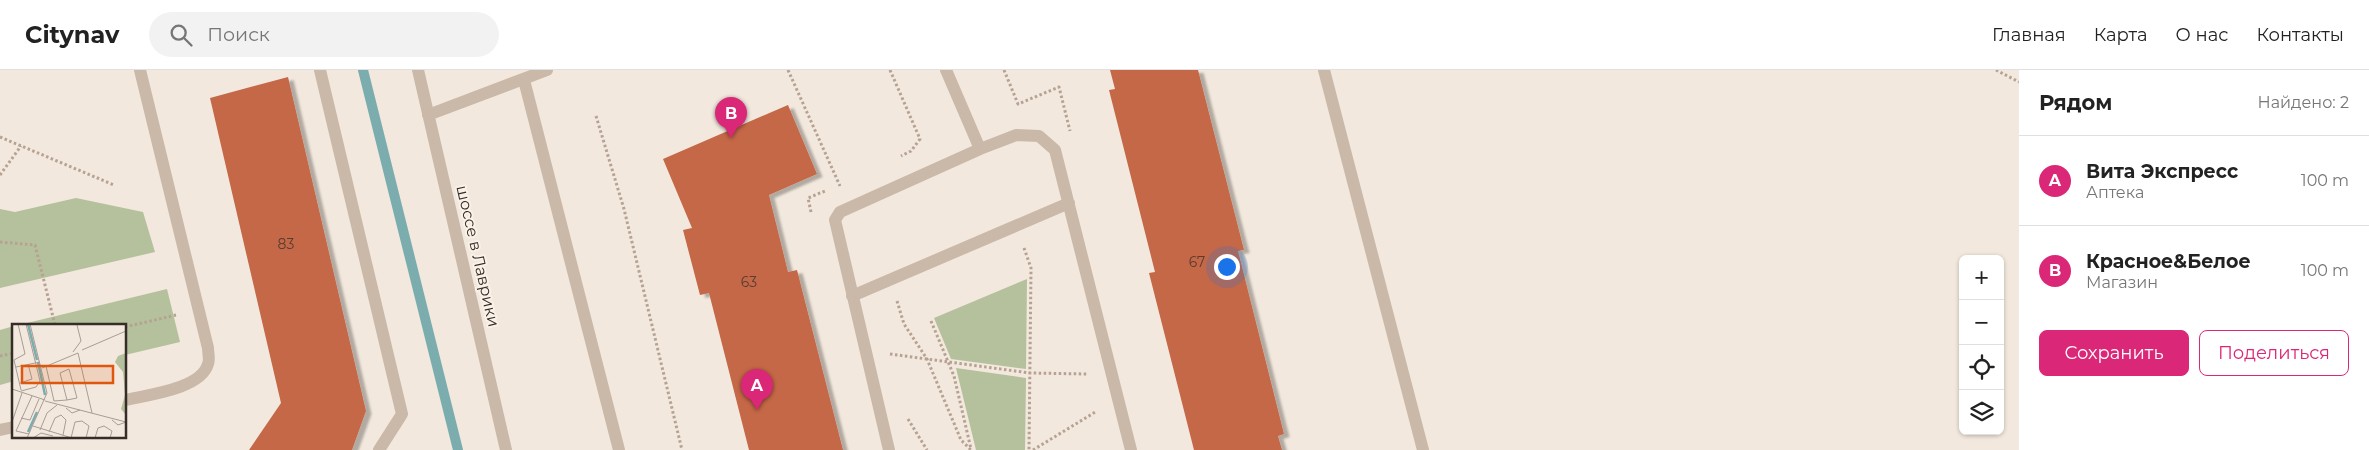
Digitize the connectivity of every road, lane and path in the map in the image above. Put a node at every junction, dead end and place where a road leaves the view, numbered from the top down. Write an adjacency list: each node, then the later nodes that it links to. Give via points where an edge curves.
1 (140, 70): 34 (street, via 208,348 208,364 198,378 186,385)
2 (320, 70): 35 (street, via 402,414)
3 (418, 70): 11 (street, шоссе в Лаврики)
4 (546, 70): 9 (street)
5 (788, 70): 18 (path)
6 (946, 70): 15 (street)
7 (1324, 70): 44 (street)
8 (1998, 70): 10 (path)
9 (524, 80): 11 (street); 37 (street)
10 (2019, 82)
11 (428, 114): 36 (street, шоссе в Лаврики)
12 (596, 116): 38 (path, via 624,210)
13 (0, 137): 14 (path)
14 (21, 146): 16 (path); 17 (path)
15 (980, 149): 19 (street, via 1016,135 1039,136 1055,150); 23 (street, via 840,212 835,220 836,230)
16 (0, 175)
17 (114, 185)
18 (840, 186)
19 (1069, 203): 20 (street); 32 (street)
20 (1016, 226): 22 (street); 31 (path, via 1031,268)
21 (0, 242): 26 (path, via 36,245)
22 (890, 280): 23 (street); 29 (path, via 904,324)
23 (852, 296): 28 (street)
24 (180, 314): 27 (path)
25 (931, 321): 30 (path)
26 (56, 324)
27 (126, 327)
28 (865, 351): 29 (path); 39 (street)
29 (927, 359): 30 (path); 40 (path, via 961,440)
30 (949, 362): 31 (path); 40 (path)
31 (1030, 373): 32 (path); 41 (path)
32 (1112, 375): 33 (street)
33 (1118, 399): 42 (path); 43 (street)
34 (126, 400)
35 (379, 450)
36 (506, 450)
37 (619, 450)
38 (682, 450)
39 (889, 450)
40 (971, 450)
41 (1029, 450)
42 (1033, 450)
43 (1131, 450)
44 (1423, 450)

